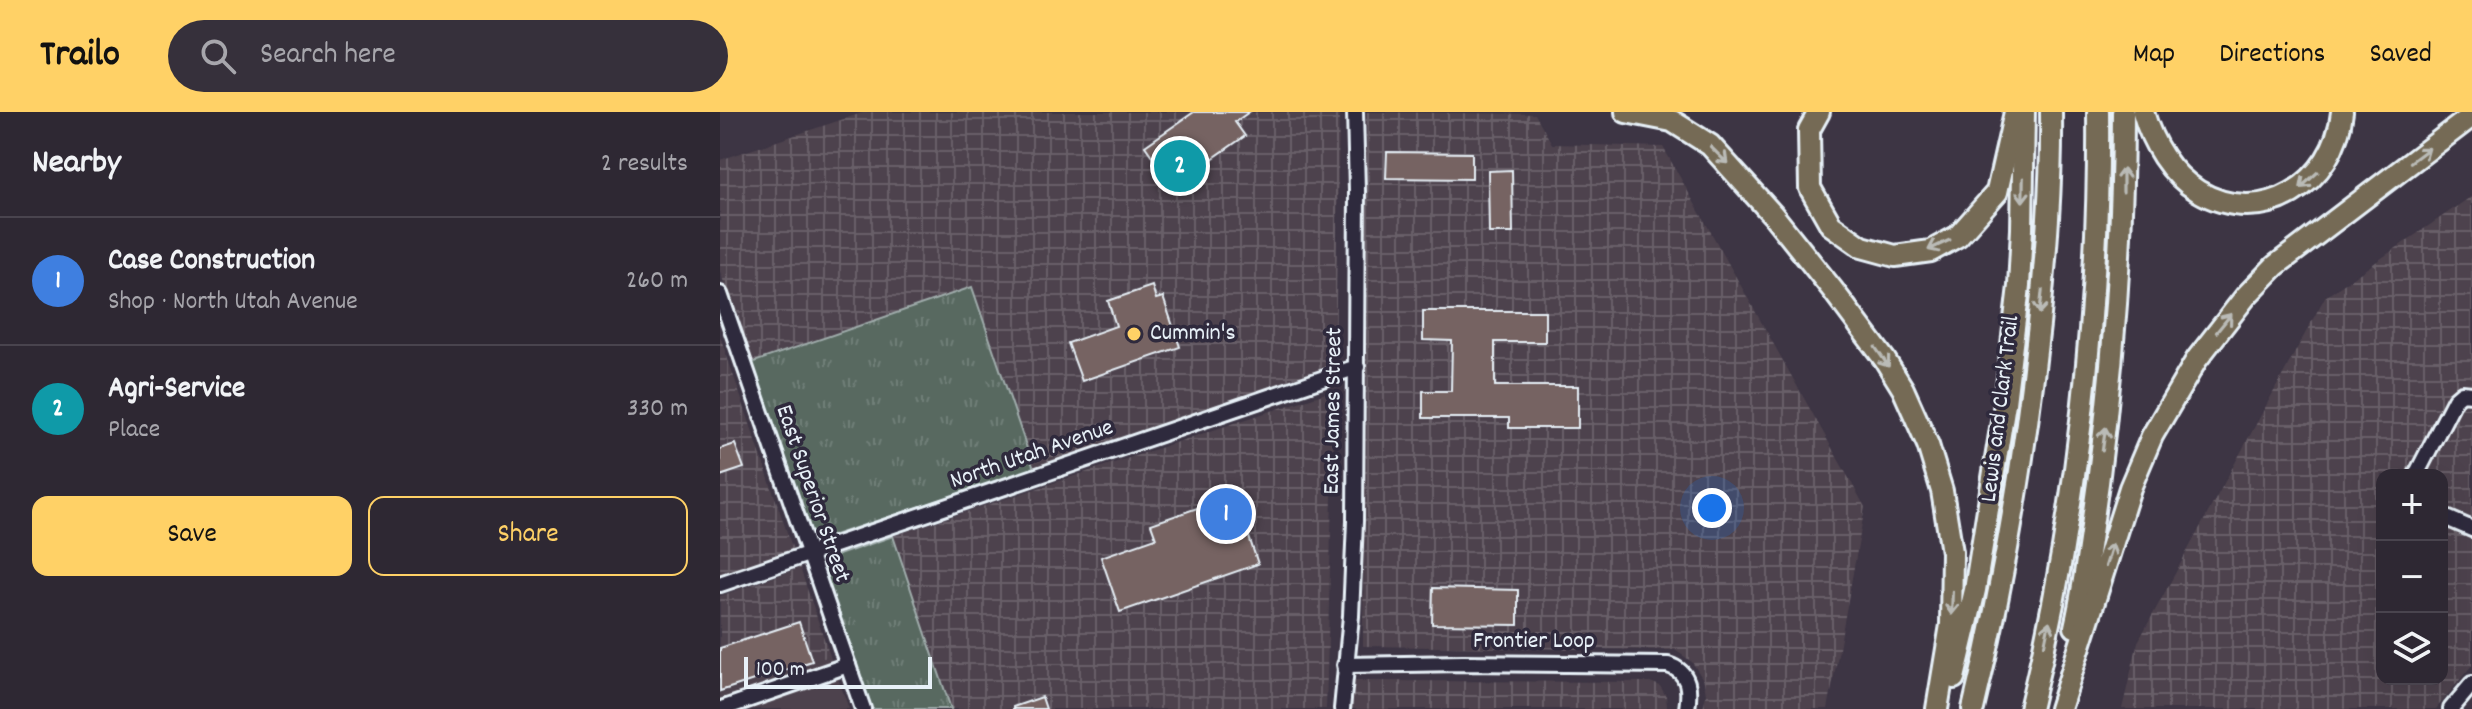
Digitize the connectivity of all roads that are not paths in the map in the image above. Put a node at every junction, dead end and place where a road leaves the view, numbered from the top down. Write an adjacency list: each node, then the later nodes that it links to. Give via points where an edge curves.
1 (1355, 112): 13 (street, East James Street)
2 (1626, 112): 27 (highway, one-way to 27, via 1672,121 1710,145 1832,289 1903,389 1942,491 1952,552 1951,625)
3 (1819, 112): 4 (highway, one-way to 3, via 1997,192 1958,236 1931,251 1895,256 1862,247 1831,225 1810,188 1809,130)
4 (2015, 112)
5 (2024, 112): 28 (highway, one-way to 28, via 2022,243 2005,403 1975,590)
6 (2051, 112): 29 (highway, Lewis and Clark Trail, one-way to 29, via 2046,258 2029,424)
7 (2098, 112): 30 (highway, one-way to 7, via 2077,446 2096,230)
8 (2123, 112): 31 (highway, one-way to 8, via 2079,608 2107,411 2121,250)
9 (2143, 112): 10 (highway, one-way to 9, via 2334,146 2312,178 2287,195 2240,205 2189,184 2157,147)
10 (2342, 112)
11 (2472, 116): 31 (highway, one-way to 11, via 2130,488 2152,436 2204,349 2275,266)
12 (720, 294): 18 (street, East Superior Street)
13 (1357, 367): 18 (street, North Utah Avenue); 21 (street, East James Street, via 1353,581)
14 (2472, 394): 15 (street, via 2455,399)
15 (2419, 469)
16 (2448, 519): 17 (street)
17 (2472, 529)
18 (810, 554): 19 (street, North Utah Avenue); 20 (street, East Superior Street)
19 (720, 584)
20 (848, 665): 23 (street); 24 (street, East Superior Street)
21 (1345, 665): 25 (street, East James Street); 26 (street, Frontier Loop, via 1668,665 1687,680)
22 (2472, 684): 32 (street)
23 (721, 709)
24 (863, 709)
25 (1342, 709)
26 (1687, 709)
27 (1937, 709)
28 (1945, 709)
29 (1973, 709)
30 (2030, 709)
31 (2058, 709)
32 (2451, 709)

